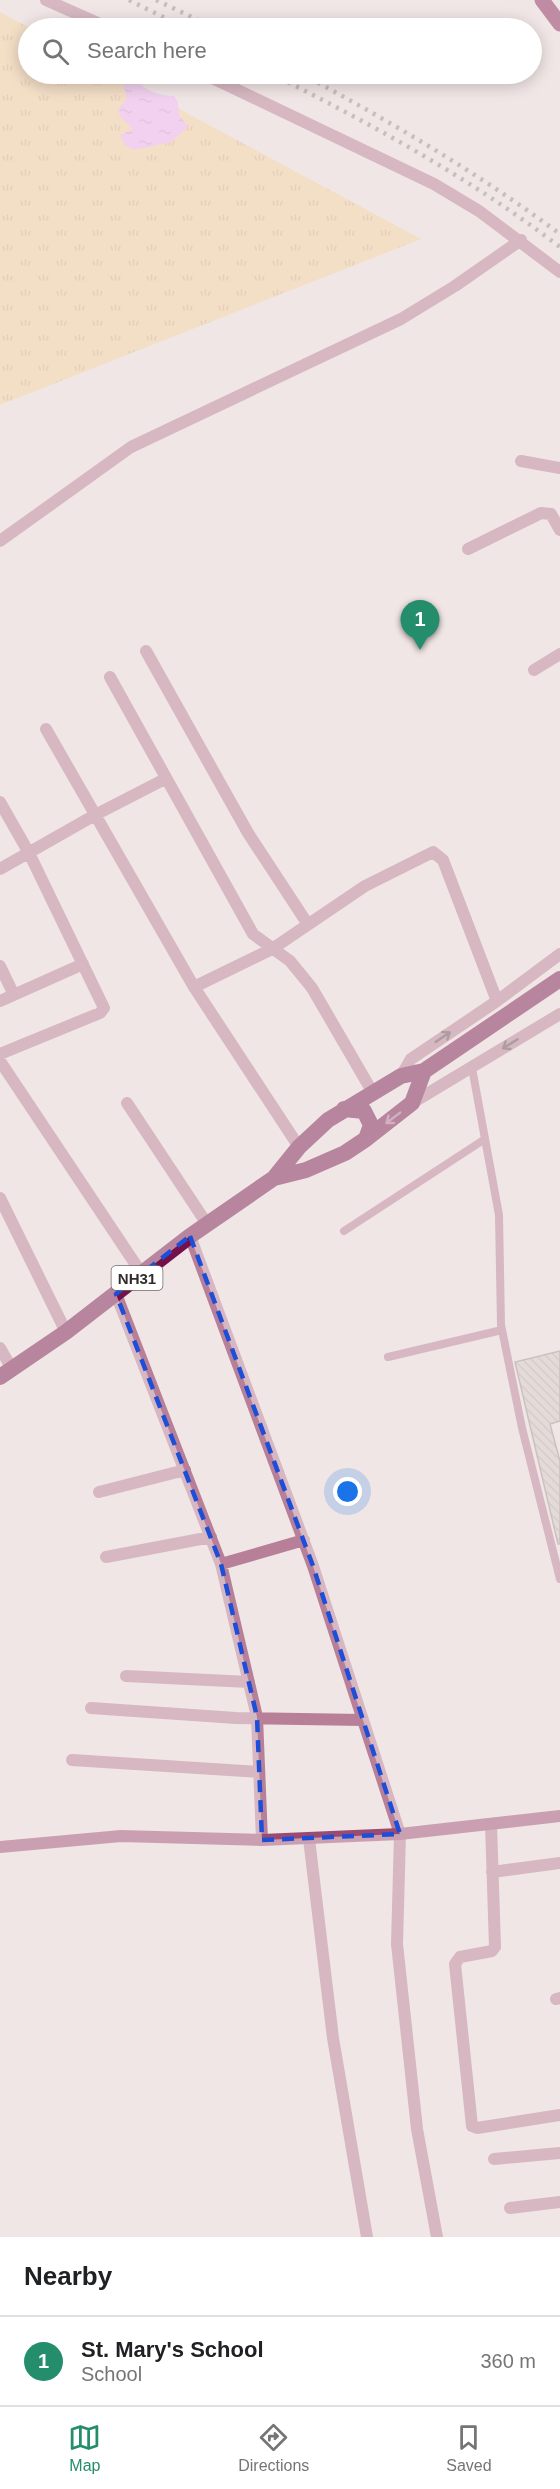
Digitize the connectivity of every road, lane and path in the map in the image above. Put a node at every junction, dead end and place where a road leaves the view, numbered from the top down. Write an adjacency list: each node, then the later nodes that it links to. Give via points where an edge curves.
1 (46, 0): 3 (street)
2 (543, 0): 4 (main road)
3 (86, 18)
4 (560, 24)
5 (225, 84): 6 (street, via 434,184)
6 (521, 240): 7 (street); 11 (street, via 401,319 131,447)
7 (560, 272)
8 (521, 460): 9 (street)
9 (560, 468)
10 (560, 530): 12 (street, via 551,514 541,513)
11 (0, 541)
12 (468, 549)
13 (146, 651): 23 (street, via 248,832)
14 (560, 654): 15 (street)
15 (534, 670)
16 (110, 676): 18 (street)
17 (46, 729): 20 (street)
18 (165, 779): 20 (street); 24 (street, via 253,934)
19 (0, 802): 21 (street)
20 (95, 815): 21 (street); 29 (street)
21 (29, 853): 22 (street); 26 (street)
22 (0, 869)
23 (307, 923): 24 (street); 32 (street, via 365,886 434,852 443,860)
24 (272, 949): 29 (street); 39 (street, via 290,961 312,988)
25 (560, 954): 32 (street)
26 (83, 964): 30 (street); 34 (street, via 104,1005 102,1012)
27 (0, 966): 30 (street)
28 (560, 980): 37 (highway, NH31)
29 (194, 987): 45 (street)
30 (13, 993): 31 (street)
31 (0, 1001)
32 (497, 1001): 38 (street, one-way to 32, via 411,1059)
33 (560, 1014): 36 (street, one-way to 36)
34 (0, 1054)
35 (0, 1061): 51 (street)
36 (472, 1068): 41 (street); 44 (lane)
37 (424, 1071): 38 (highway, NH31); 41 (highway)
38 (401, 1076): 39 (highway, NH31)
39 (373, 1092): 42 (highway, NH31)
40 (127, 1103): 48 (street)
41 (412, 1103): 43 (highway, NH31, one-way to 43)
42 (344, 1109): 43 (highway, via 364,1111 371,1125); 45 (highway, NH31)
43 (366, 1139): 46 (highway, NH31, via 345,1154)
44 (485, 1139): 49 (lane); 53 (lane, via 499,1215)
45 (299, 1147): 46 (highway, NH31)
46 (274, 1178): 48 (highway, NH31)
47 (0, 1197): 54 (street)
48 (207, 1224): 50 (highway, NH31)
49 (344, 1231)
50 (190, 1236): 51 (highway, NH31); 61 (street)
51 (142, 1274): 52 (highway, NH31)
52 (116, 1294): 54 (highway, NH31); 58 (street)
53 (502, 1330): 56 (lane); 64 (lane)
54 (66, 1332): 57 (highway, NH31)
55 (0, 1348): 57 (street)
56 (388, 1357)
57 (6, 1373)
58 (185, 1470): 59 (street); 60 (street)
59 (99, 1492)
60 (211, 1538): 62 (street); 63 (street)
61 (304, 1540): 63 (street); 69 (street)
62 (106, 1557)
63 (221, 1564): 66 (street)
64 (560, 1579)
65 (126, 1676): 66 (street)
66 (249, 1682): 68 (street)
67 (91, 1708): 68 (street)
68 (257, 1717): 69 (street); 71 (street)
69 (363, 1720): 74 (street)
70 (72, 1760): 71 (street)
71 (259, 1772): 76 (street)
72 (560, 1816): 73 (main road)
73 (491, 1824): 74 (main road); 79 (street)
74 (399, 1834): 75 (main road); 86 (street, via 397,1944 417,2129)
75 (309, 1839): 76 (main road); 85 (street, via 333,2037)
76 (262, 1840): 77 (main road, via 121,1836)
77 (0, 1847)
78 (560, 1863): 79 (street)
79 (492, 1872): 80 (street, via 495,1947 460,1958 455,1964 472,2126)
80 (560, 2115)
81 (560, 2153): 82 (street)
82 (494, 2158)
83 (560, 2202): 84 (street)
84 (510, 2208)
85 (367, 2237)
86 (437, 2237)

